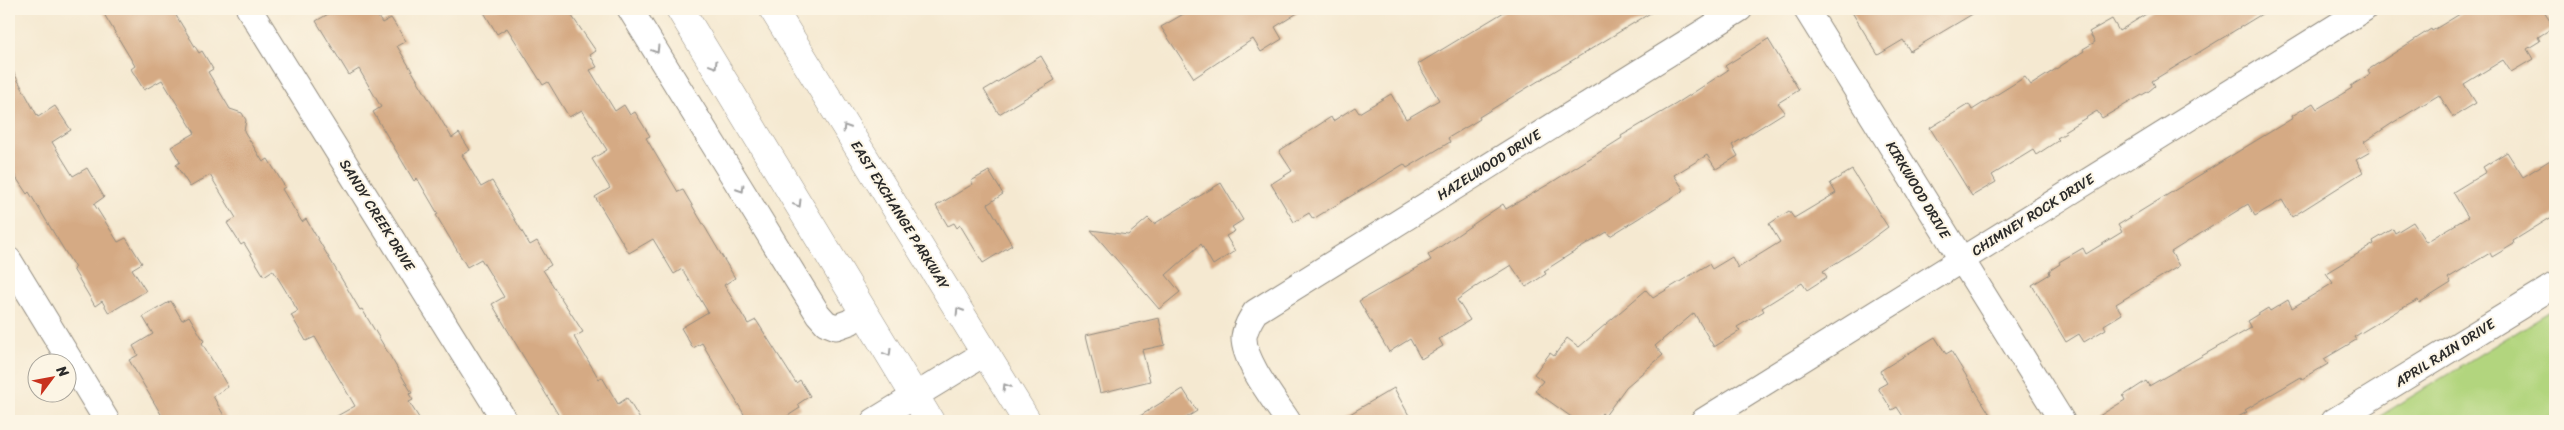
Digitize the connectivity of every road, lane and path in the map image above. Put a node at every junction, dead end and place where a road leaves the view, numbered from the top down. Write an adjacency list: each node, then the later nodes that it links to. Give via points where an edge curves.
1 (249, 9): 15 (street, SANDY CREEK DRIVE)
2 (630, 9): 11 (street, one-way to 11, via 818,314 826,323 836,327)
3 (680, 9): 11 (main road, one-way to 11)
4 (773, 9): 12 (main road, EAST EXCHANGE PARKWAY, one-way to 4)
5 (1740, 9): 19 (street, HAZELWOOD DRIVE, via 1255,312 1244,337 1246,351)
6 (1806, 9): 9 (street, KIRKWOOD DRIVE)
7 (2364, 9): 9 (street, CHIMNEY ROCK DRIVE)
8 (9, 260): 14 (street)
9 (1960, 260): 20 (street, CHIMNEY ROCK DRIVE); 21 (street, KIRKWOOD DRIVE)
10 (2555, 285): 22 (street, APRIL RAIN DRIVE)
11 (863, 312): 13 (main road, one-way to 13)
12 (985, 353): 13 (street); 18 (main road, EAST EXCHANGE PARKWAY, one-way to 12)
13 (915, 396): 16 (street); 17 (main road)
14 (107, 421)
15 (505, 421)
16 (874, 421)
17 (930, 421)
18 (1027, 421)
19 (1288, 421)
20 (1703, 421)
21 (2062, 421)
22 (2334, 421)

